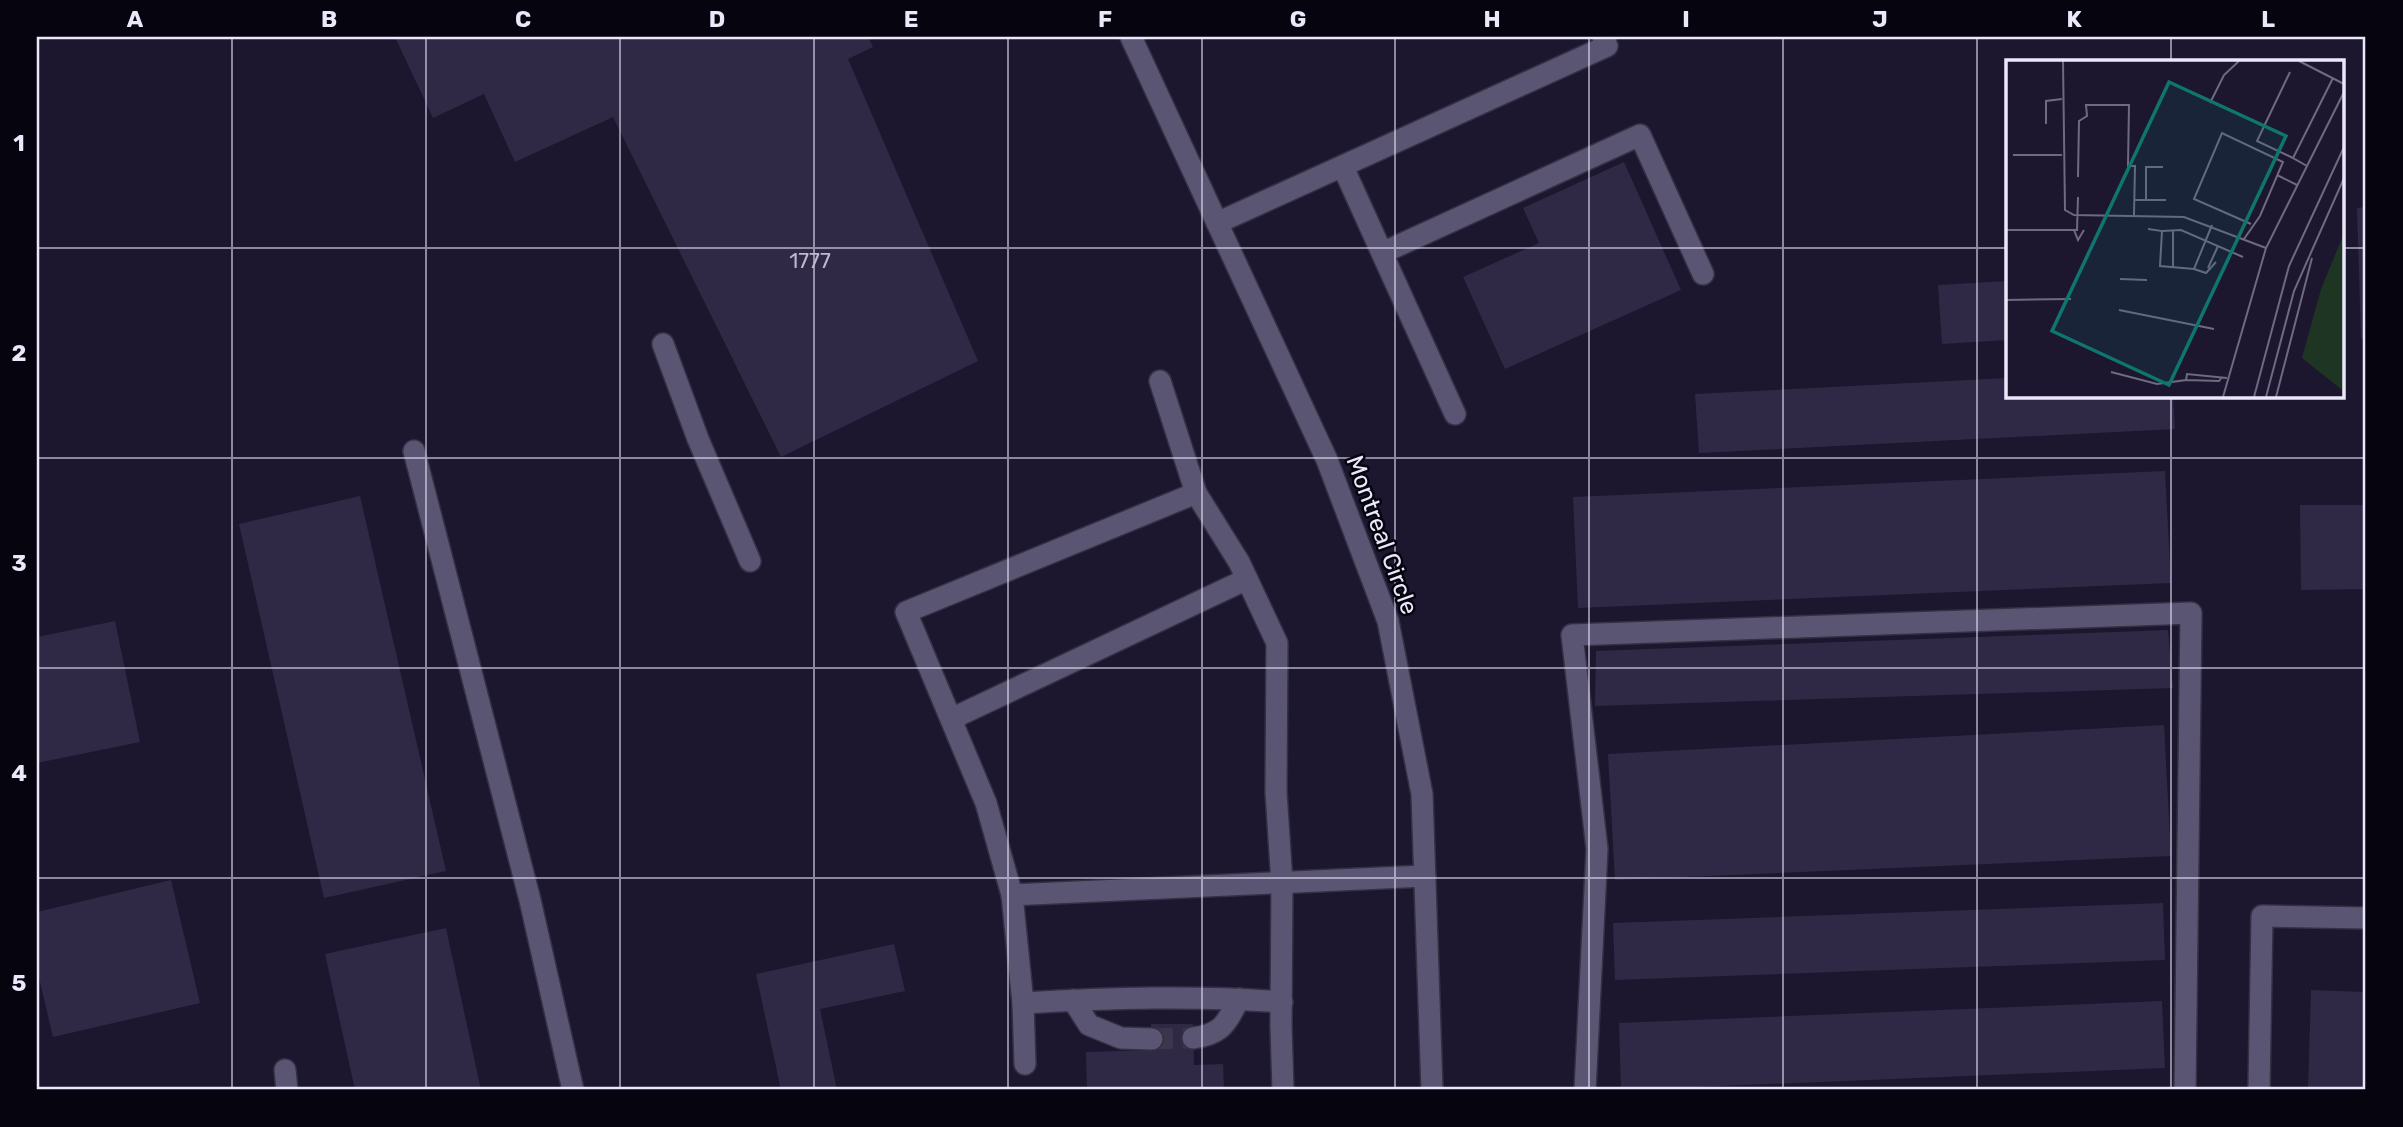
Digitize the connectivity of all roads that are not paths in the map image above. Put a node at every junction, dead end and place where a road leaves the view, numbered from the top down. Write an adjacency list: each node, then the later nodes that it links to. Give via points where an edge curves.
1 (1131, 37): 4 (street, Montreal Circle)
2 (1604, 37): 3 (street, via 1607,46)
3 (1343, 167): 4 (street); 5 (street)
4 (1217, 223): 15 (street, Montreal Circle, via 1327,460 1388,621 1422,794)
5 (1382, 253): 6 (street, via 1640,135); 9 (street)
6 (1703, 274)
7 (663, 344): 12 (street)
8 (1160, 381): 11 (street)
9 (1455, 414)
10 (414, 451): 26 (street, via 530,901)
11 (1196, 493): 13 (street); 14 (street, via 906,612)
12 (750, 561)
13 (1247, 579): 14 (street); 16 (street, via 1277,643 1276,792)
14 (951, 719): 17 (street, via 986,803)
15 (1424, 876): 16 (street); 28 (street, Montreal Circle)
16 (1282, 883): 17 (street); 21 (street)
17 (1012, 895): 22 (street)
18 (2366, 918): 31 (street, via 2262,916)
19 (1239, 999): 20 (street); 21 (street); 23 (street, via 1223,1027 1209,1036)
20 (1073, 1000): 22 (street); 24 (street, via 1089,1025 1121,1038)
21 (1282, 1002): 27 (street)
22 (1023, 1003): 25 (street)
23 (1193, 1038)
24 (1152, 1039)
25 (1025, 1064)
26 (573, 1090)
27 (1283, 1090)
28 (1432, 1090)
29 (1585, 1090): 30 (street, via 1597,849 1572,635 2191,613)
30 (2185, 1090)
31 (2259, 1090)

